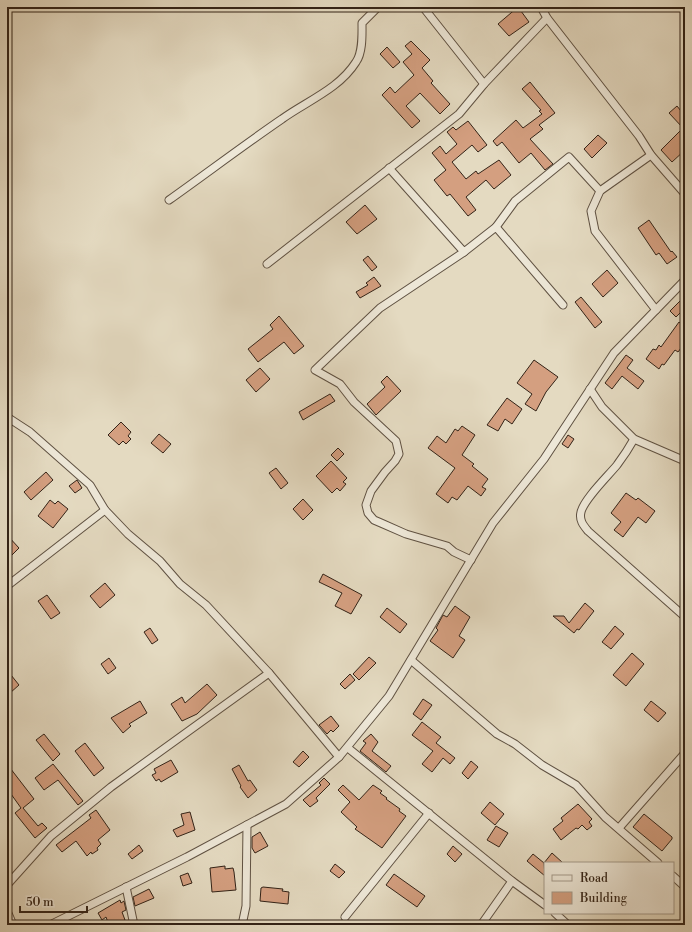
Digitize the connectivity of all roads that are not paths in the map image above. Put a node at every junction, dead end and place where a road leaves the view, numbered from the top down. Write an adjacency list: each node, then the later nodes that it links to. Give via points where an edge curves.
1 (378, 7): 10 (street, via 362,23 357,61 341,79)
2 (424, 7): 5 (street)
3 (541, 7): 4 (street)
4 (547, 18): 5 (street); 6 (street)
5 (484, 84): 7 (street, via 459,114)
6 (651, 155): 8 (street); 9 (street)
7 (389, 168): 12 (street); 13 (street)
8 (600, 191): 11 (street, via 569,157 515,201); 16 (street, via 591,211 595,231)
9 (685, 194)
10 (169, 200)
11 (496, 227): 12 (street); 15 (street)
12 (464, 252): 22 (street, via 380,308 315,370 340,384 354,402 396,441 399,454 371,491 366,505 368,513 374,520 406,534 448,546 454,552)
13 (267, 264)
14 (685, 280): 16 (street)
15 (563, 305)
16 (656, 310): 17 (street, via 614,353)
17 (590, 389): 19 (street, via 602,407); 22 (street, via 544,459 493,523)
18 (7, 417): 21 (street, via 30,432 90,485)
19 (634, 439): 20 (street); 24 (street, via 618,464 582,509 582,524)
20 (685, 461)
21 (105, 510): 23 (street); 26 (street, via 160,561 180,584 206,605)
22 (471, 560): 25 (street)
23 (7, 586)
24 (685, 617)
25 (411, 660): 27 (street, via 389,696); 32 (street, via 497,734 576,785)
26 (269, 673): 29 (street); 36 (street, via 111,787 52,836)
27 (348, 748): 29 (street); 30 (street)
28 (685, 753): 32 (street)
29 (339, 757): 31 (street, via 286,804)
30 (429, 814): 35 (street); 42 (street)
31 (247, 825): 37 (street); 46 (street, via 246,906)
32 (619, 828): 33 (street)
33 (657, 862)
34 (674, 877): 38 (street)
35 (512, 881): 39 (street); 47 (street)
36 (7, 885)
37 (126, 887): 44 (street); 45 (street)
38 (685, 887)
39 (544, 904)
40 (7, 911): 43 (street)
41 (556, 914): 48 (street)
42 (345, 917)
43 (14, 925)
44 (50, 925)
45 (134, 925)
46 (242, 925)
47 (481, 925)
48 (568, 925)

